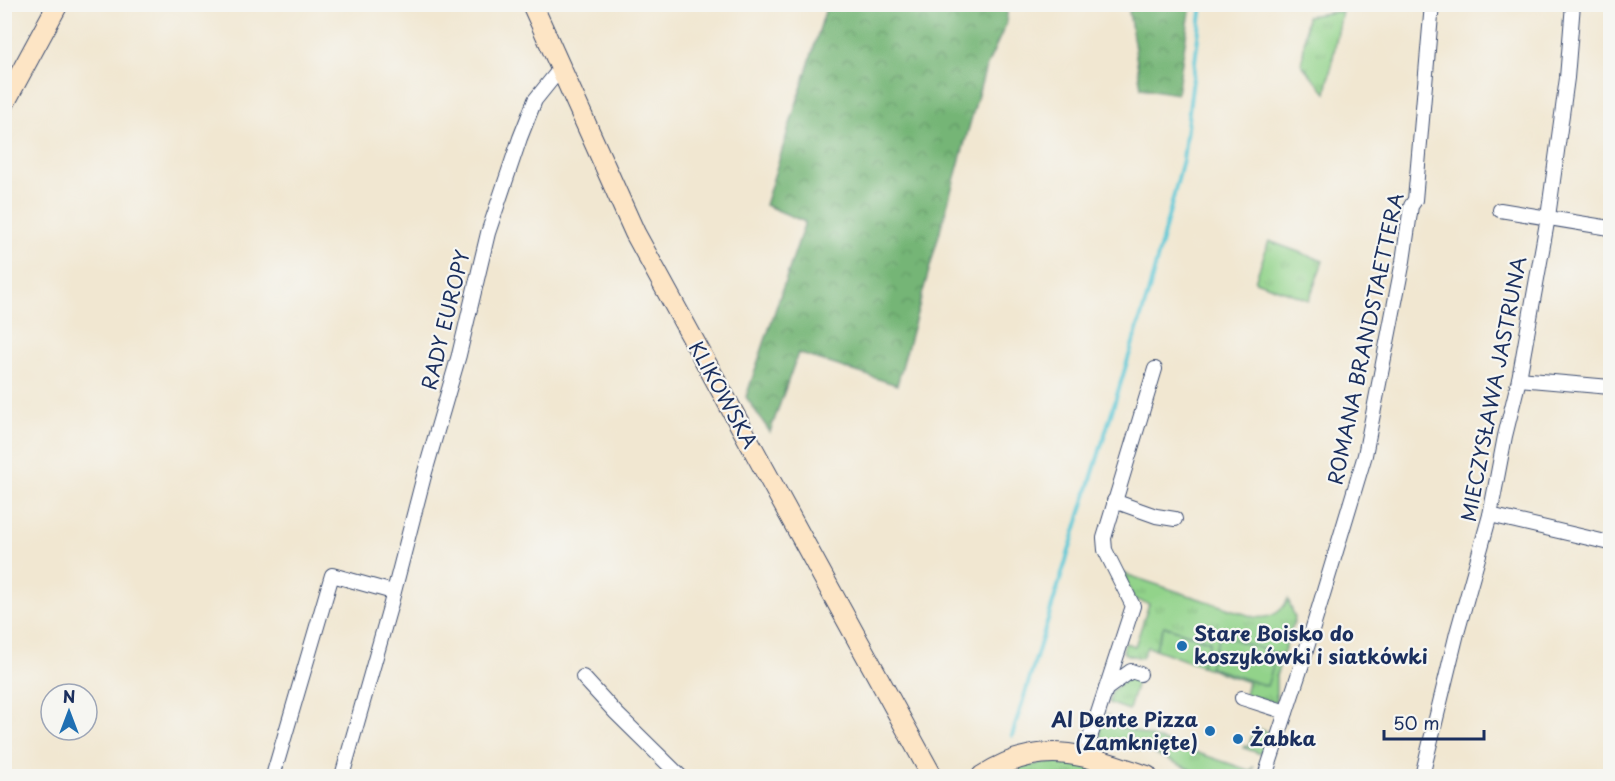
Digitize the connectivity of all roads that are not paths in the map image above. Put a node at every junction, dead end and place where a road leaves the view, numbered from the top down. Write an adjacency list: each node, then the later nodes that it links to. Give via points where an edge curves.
1 (57, 4): 6 (street)
2 (532, 4): 5 (street, KLIKOWSKA)
3 (1432, 4): 22 (street, ROMANA BRANDSTAETTERA, via 1415,200 1366,450)
4 (1573, 4): 8 (street, MIECZYSŁAWA JASTRUNA)
5 (560, 69): 17 (street, RADY EUROPY, via 535,100 488,233 459,355); 27 (street, KLIKOWSKA, via 634,233)
6 (4, 104)
7 (1500, 210): 8 (street)
8 (1548, 217): 9 (street); 11 (street, MIECZYSŁAWA JASTRUNA)
9 (1611, 228)
10 (1155, 369): 13 (street)
11 (1519, 379): 12 (street); 14 (street, MIECZYSŁAWA JASTRUNA)
12 (1611, 387)
13 (1114, 501): 15 (street); 18 (street, via 1104,538 1105,550 1133,606)
14 (1490, 514): 16 (street); 31 (street, MIECZYSŁAWA JASTRUNA)
15 (1174, 519)
16 (1611, 543)
17 (393, 592): 24 (street, via 332,575); 25 (street, RADY EUROPY)
18 (1115, 662): 20 (street); 20 (street, via 1123,660 1142,670 1131,671)
19 (583, 677): 26 (street)
20 (1106, 690): 23 (street)
21 (1241, 702): 22 (street)
22 (1285, 716): 30 (street, ROMANA BRANDSTAETTERA)
23 (1084, 756): 28 (street, via 1028,756 1004,763); 29 (street)
24 (273, 777)
25 (342, 777)
26 (680, 777)
27 (932, 777)
28 (982, 777)
29 (1147, 777)
30 (1265, 777)
31 (1422, 777)

